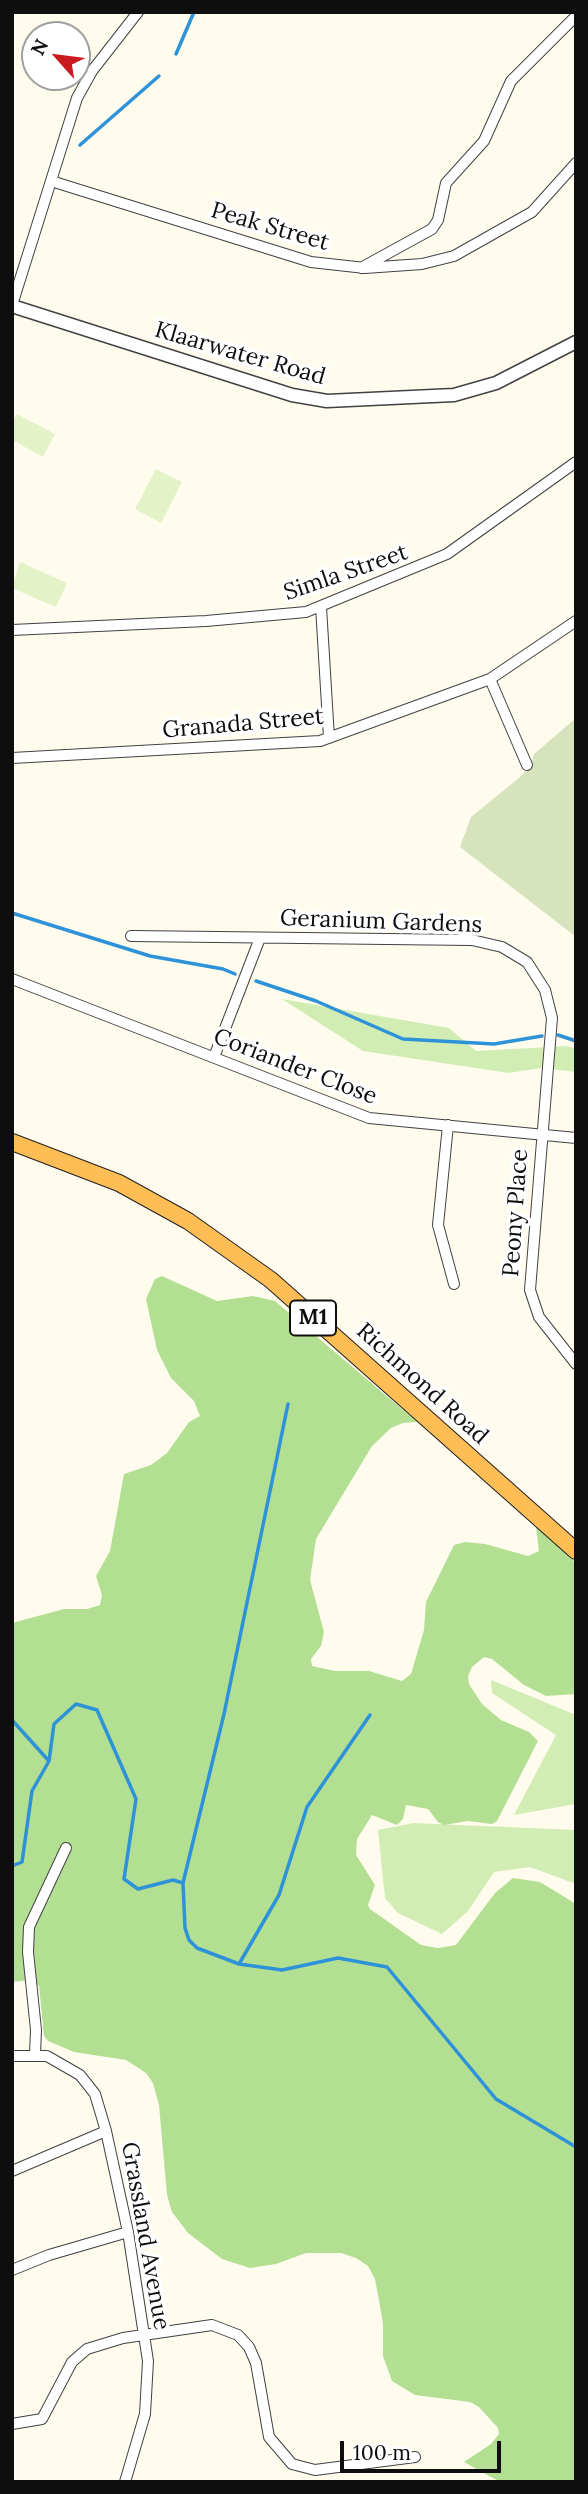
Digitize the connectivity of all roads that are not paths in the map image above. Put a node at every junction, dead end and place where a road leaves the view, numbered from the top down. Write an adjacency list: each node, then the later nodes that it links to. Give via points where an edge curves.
1 (138, 12): 4 (street, via 82,89)
2 (576, 16): 5 (street, via 511,81 484,141 446,183 432,229)
3 (576, 163): 5 (street, Peak Street, via 532,212 454,256 422,264)
4 (51, 181): 5 (street, Peak Street, via 311,262); 6 (street)
5 (360, 268)
6 (12, 306): 7 (street, Klaarwater Road, via 292,395 327,401 454,396 496,383)
7 (576, 342)
8 (576, 462): 9 (street, Simla Street, via 447,554)
9 (321, 607): 11 (street, Simla Street, via 291,615); 13 (street)
10 (576, 621): 12 (street, Granada Street)
11 (12, 630)
12 (490, 679): 13 (street, Granada Street); 15 (street)
13 (329, 738): 14 (street, Granada Street, via 310,743)
14 (12, 758)
15 (527, 765)
16 (131, 936): 17 (street, Geranium Gardens)
17 (260, 938): 19 (street, Geranium Gardens); 21 (street, Geranium Gardens, via 472,940 515,954 537,974 550,1005)
18 (12, 979): 19 (street, Coriander Close)
19 (214, 1057): 20 (street, Coriander Close, via 369,1118)
20 (447, 1125): 21 (street, Coriander Close); 24 (street, via 438,1225)
21 (541, 1134): 22 (street, Coriander Close); 25 (street, Peony Place, via 530,1290 539,1317)
22 (576, 1138)
23 (12, 1142): 26 (highway, Richmond Road / M1, via 119,1183 188,1221 271,1280)
24 (454, 1284)
25 (576, 1364)
26 (576, 1551)
27 (66, 1848): 28 (street, via 29,1927)
28 (35, 2054): 29 (street, Grassland Avenue); 30 (street, Grassland Avenue, via 66,2064 80,2075 95,2094)
29 (12, 2056)
30 (106, 2131): 31 (street); 32 (street, Grassland Avenue)
31 (12, 2171)
32 (128, 2232): 33 (street); 34 (street, Grassland Avenue)
33 (12, 2270)
34 (143, 2334): 35 (street, via 87,2349 72,2362 42,2418); 36 (street, via 212,2325 238,2335 256,2363 269,2437 292,2464 315,2470); 37 (street, Grassland Avenue, via 148,2396)
35 (12, 2424)
36 (415, 2457)
37 (125, 2482)

